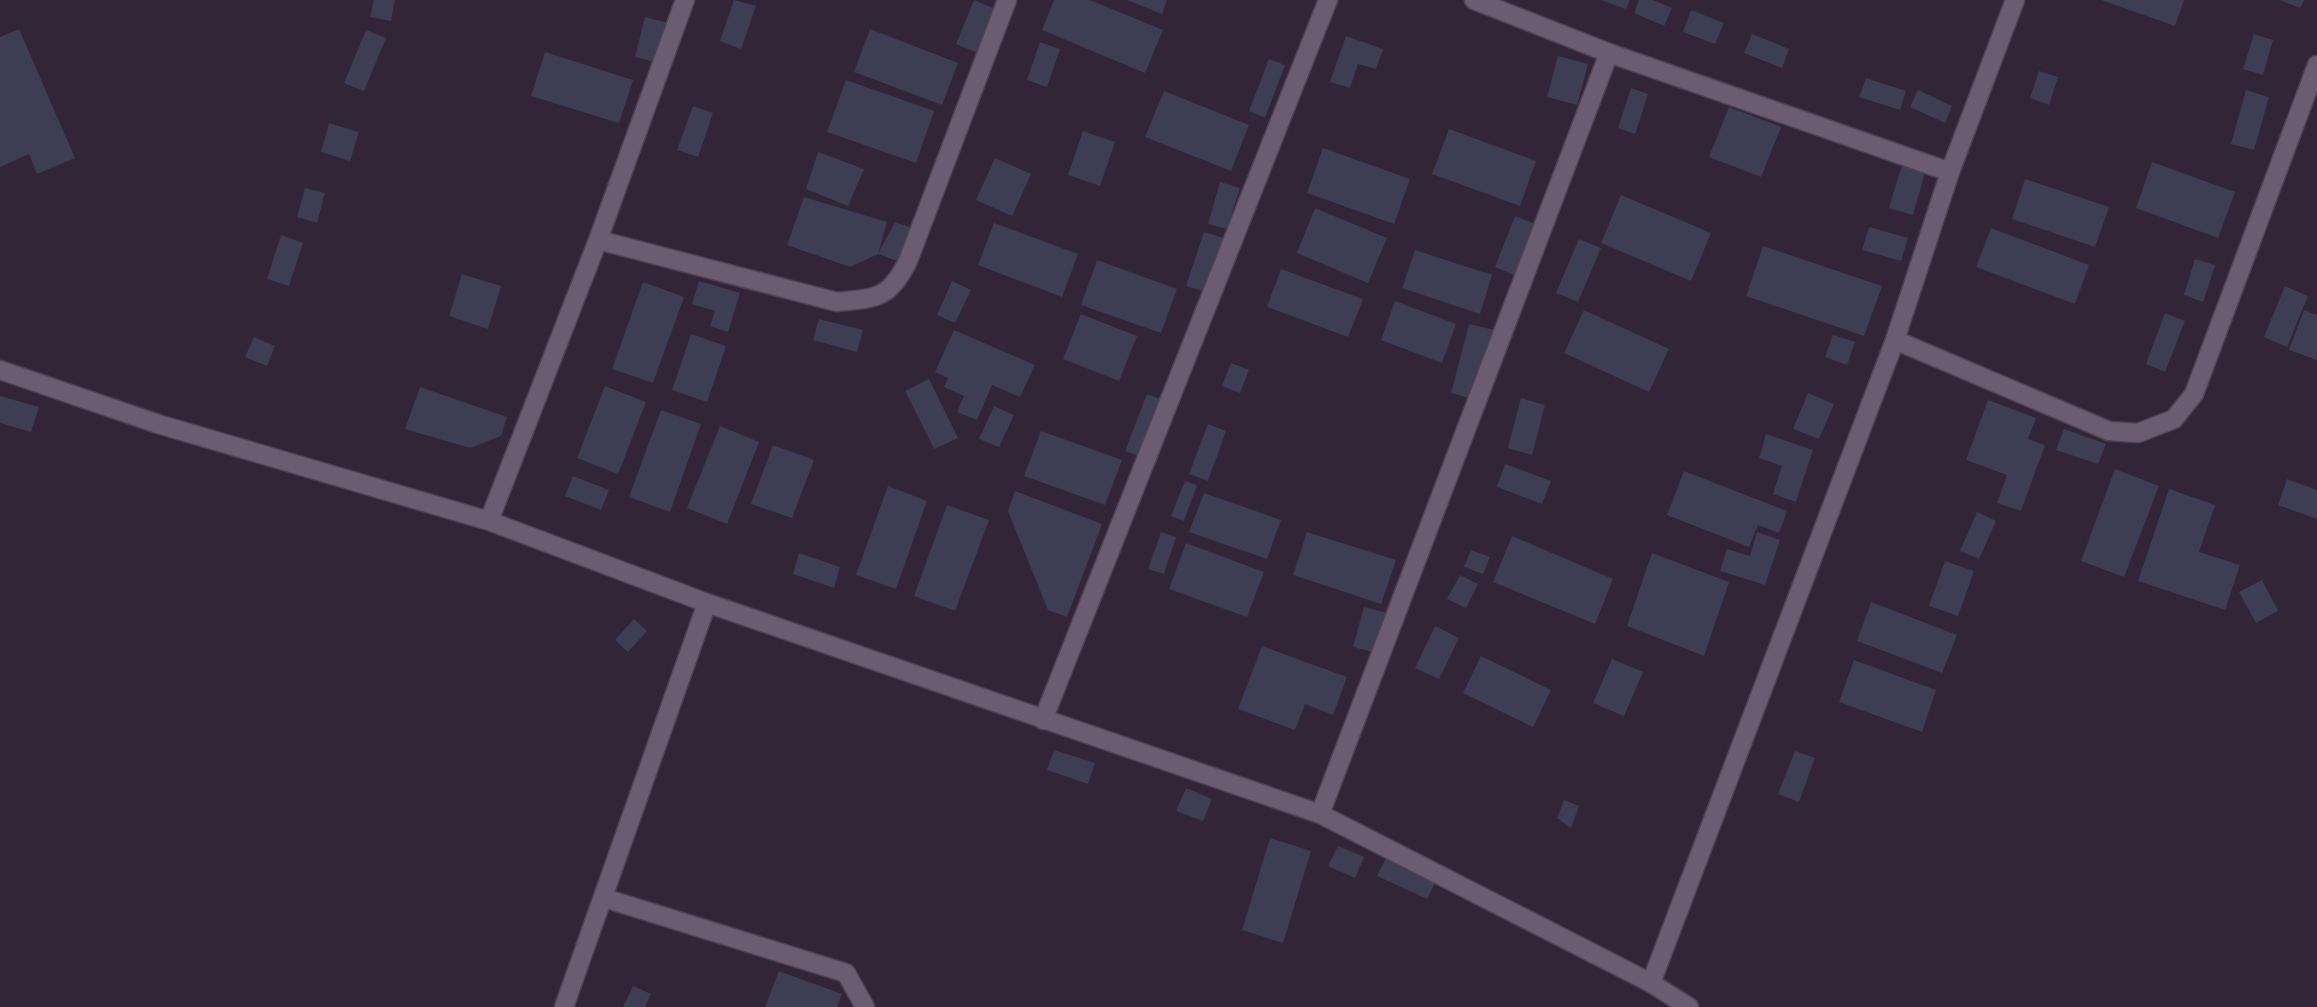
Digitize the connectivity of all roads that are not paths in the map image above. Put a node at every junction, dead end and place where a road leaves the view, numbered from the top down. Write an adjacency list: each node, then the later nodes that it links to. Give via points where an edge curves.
1 (685, 0): 9 (street)
2 (1007, 0): 9 (street, via 908,261 898,282 875,298 837,302)
3 (1328, 0): 14 (street)
4 (1474, 0): 6 (street)
5 (2015, 0): 8 (street)
6 (1609, 54): 8 (street); 15 (street)
7 (2317, 65): 10 (street, via 2194,394 2174,419 2138,433 2109,431)
8 (1950, 172): 10 (street)
9 (598, 240): 12 (street)
10 (1895, 340): 17 (street)
11 (0, 370): 12 (street, via 158,424)
12 (489, 521): 13 (street)
13 (707, 603): 14 (street); 16 (street)
14 (1043, 720): 15 (street)
15 (1320, 814): 17 (street)
16 (604, 898): 18 (street); 19 (street, via 846,973)
17 (1651, 983): 20 (street)
18 (564, 1007)
19 (865, 1007)
20 (1689, 1007)

